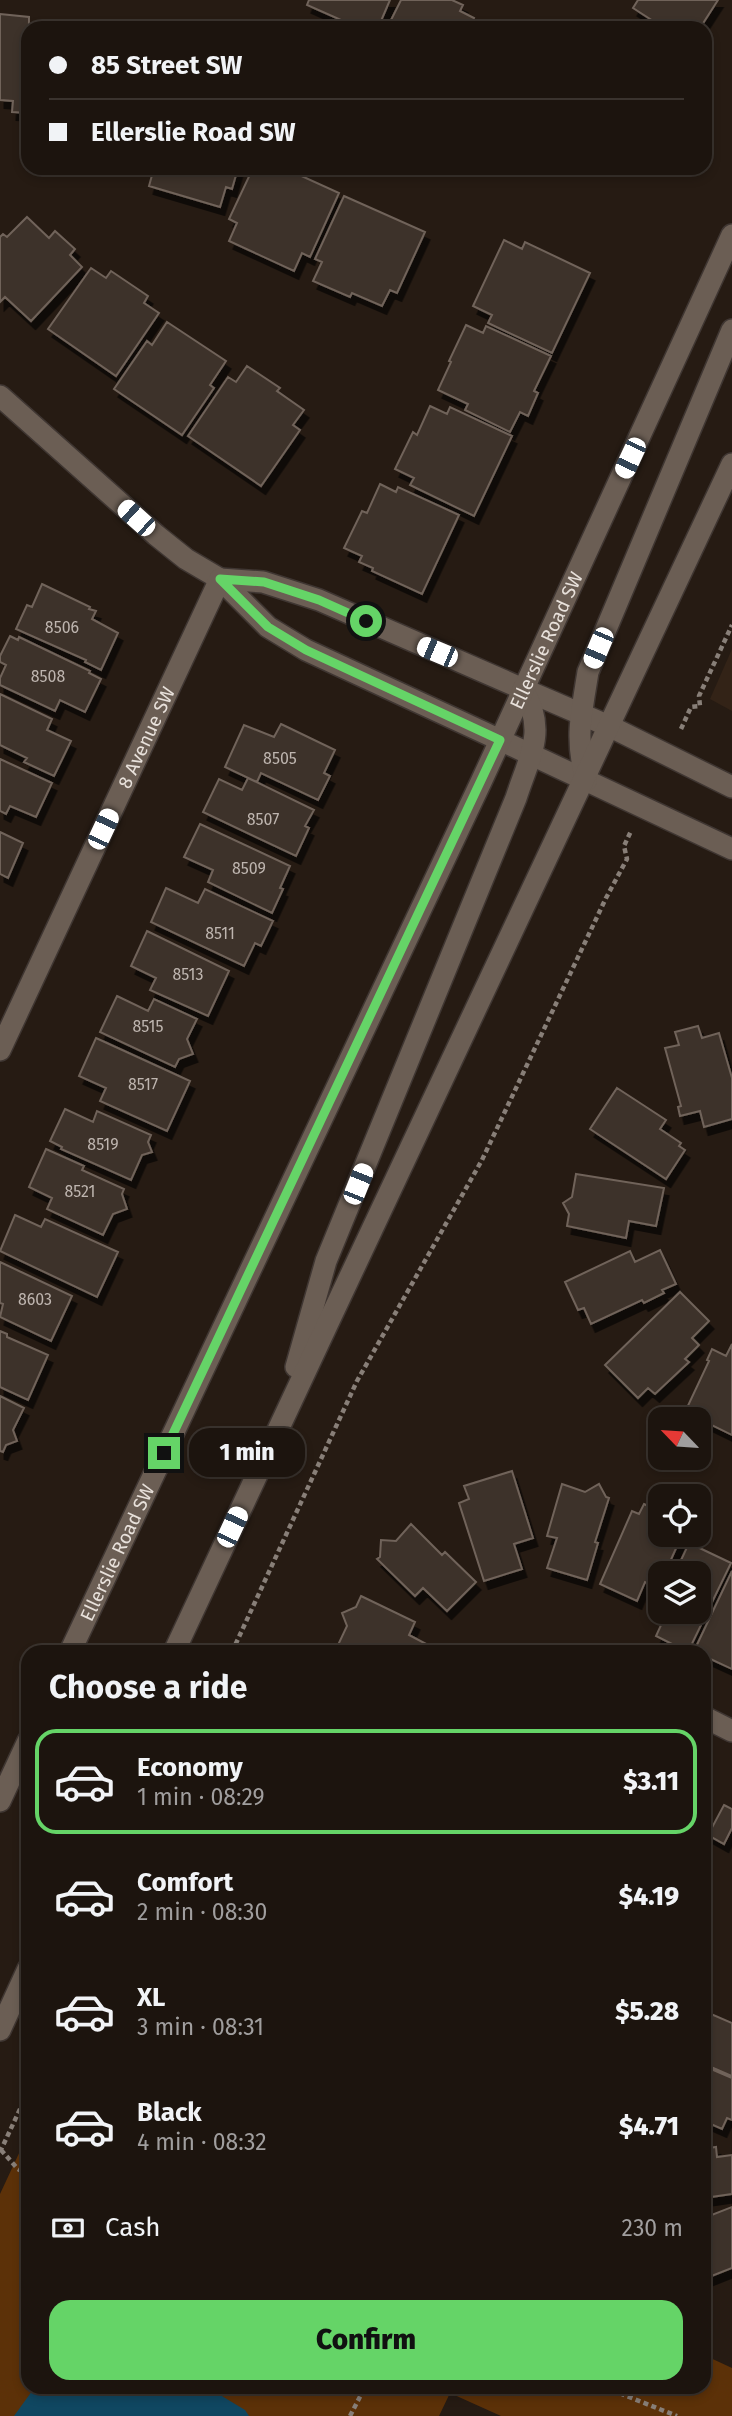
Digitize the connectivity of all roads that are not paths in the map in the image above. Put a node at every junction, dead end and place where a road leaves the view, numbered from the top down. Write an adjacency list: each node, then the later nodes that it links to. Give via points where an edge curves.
1 (732, 235): 6 (main road, Ellerslie Road SW)
2 (732, 330): 7 (main road, via 588,672)
3 (0, 396): 5 (main road, via 156,535)
4 (732, 464): 8 (main road)
5 (220, 579): 6 (main road, via 264,582 319,600); 9 (main road, via 268,627 306,650); 14 (main road, 8 Avenue SW)
6 (523, 689): 7 (main road); 9 (main road, Ellerslie Road SW); 10 (main road, via 534,707 537,732)
7 (581, 714): 8 (main road); 11 (main road, via 579,753)
8 (611, 727): 11 (main road); 12 (main road)
9 (500, 740): 10 (main road); 16 (main road, Ellerslie Road SW)
10 (530, 755): 11 (main road); 15 (main road, via 326,1261)
11 (586, 781): 13 (main road); 15 (main road)
12 (732, 787)
13 (732, 849)
14 (0, 1049)
15 (279, 1426): 17 (main road)
16 (73, 1645)
17 (177, 1645)
18 (711, 1720): 19 (main road)
19 (732, 1731)
20 (21, 1756): 21 (main road)
21 (0, 1801)
22 (21, 1984): 23 (main road)
23 (0, 2030)

